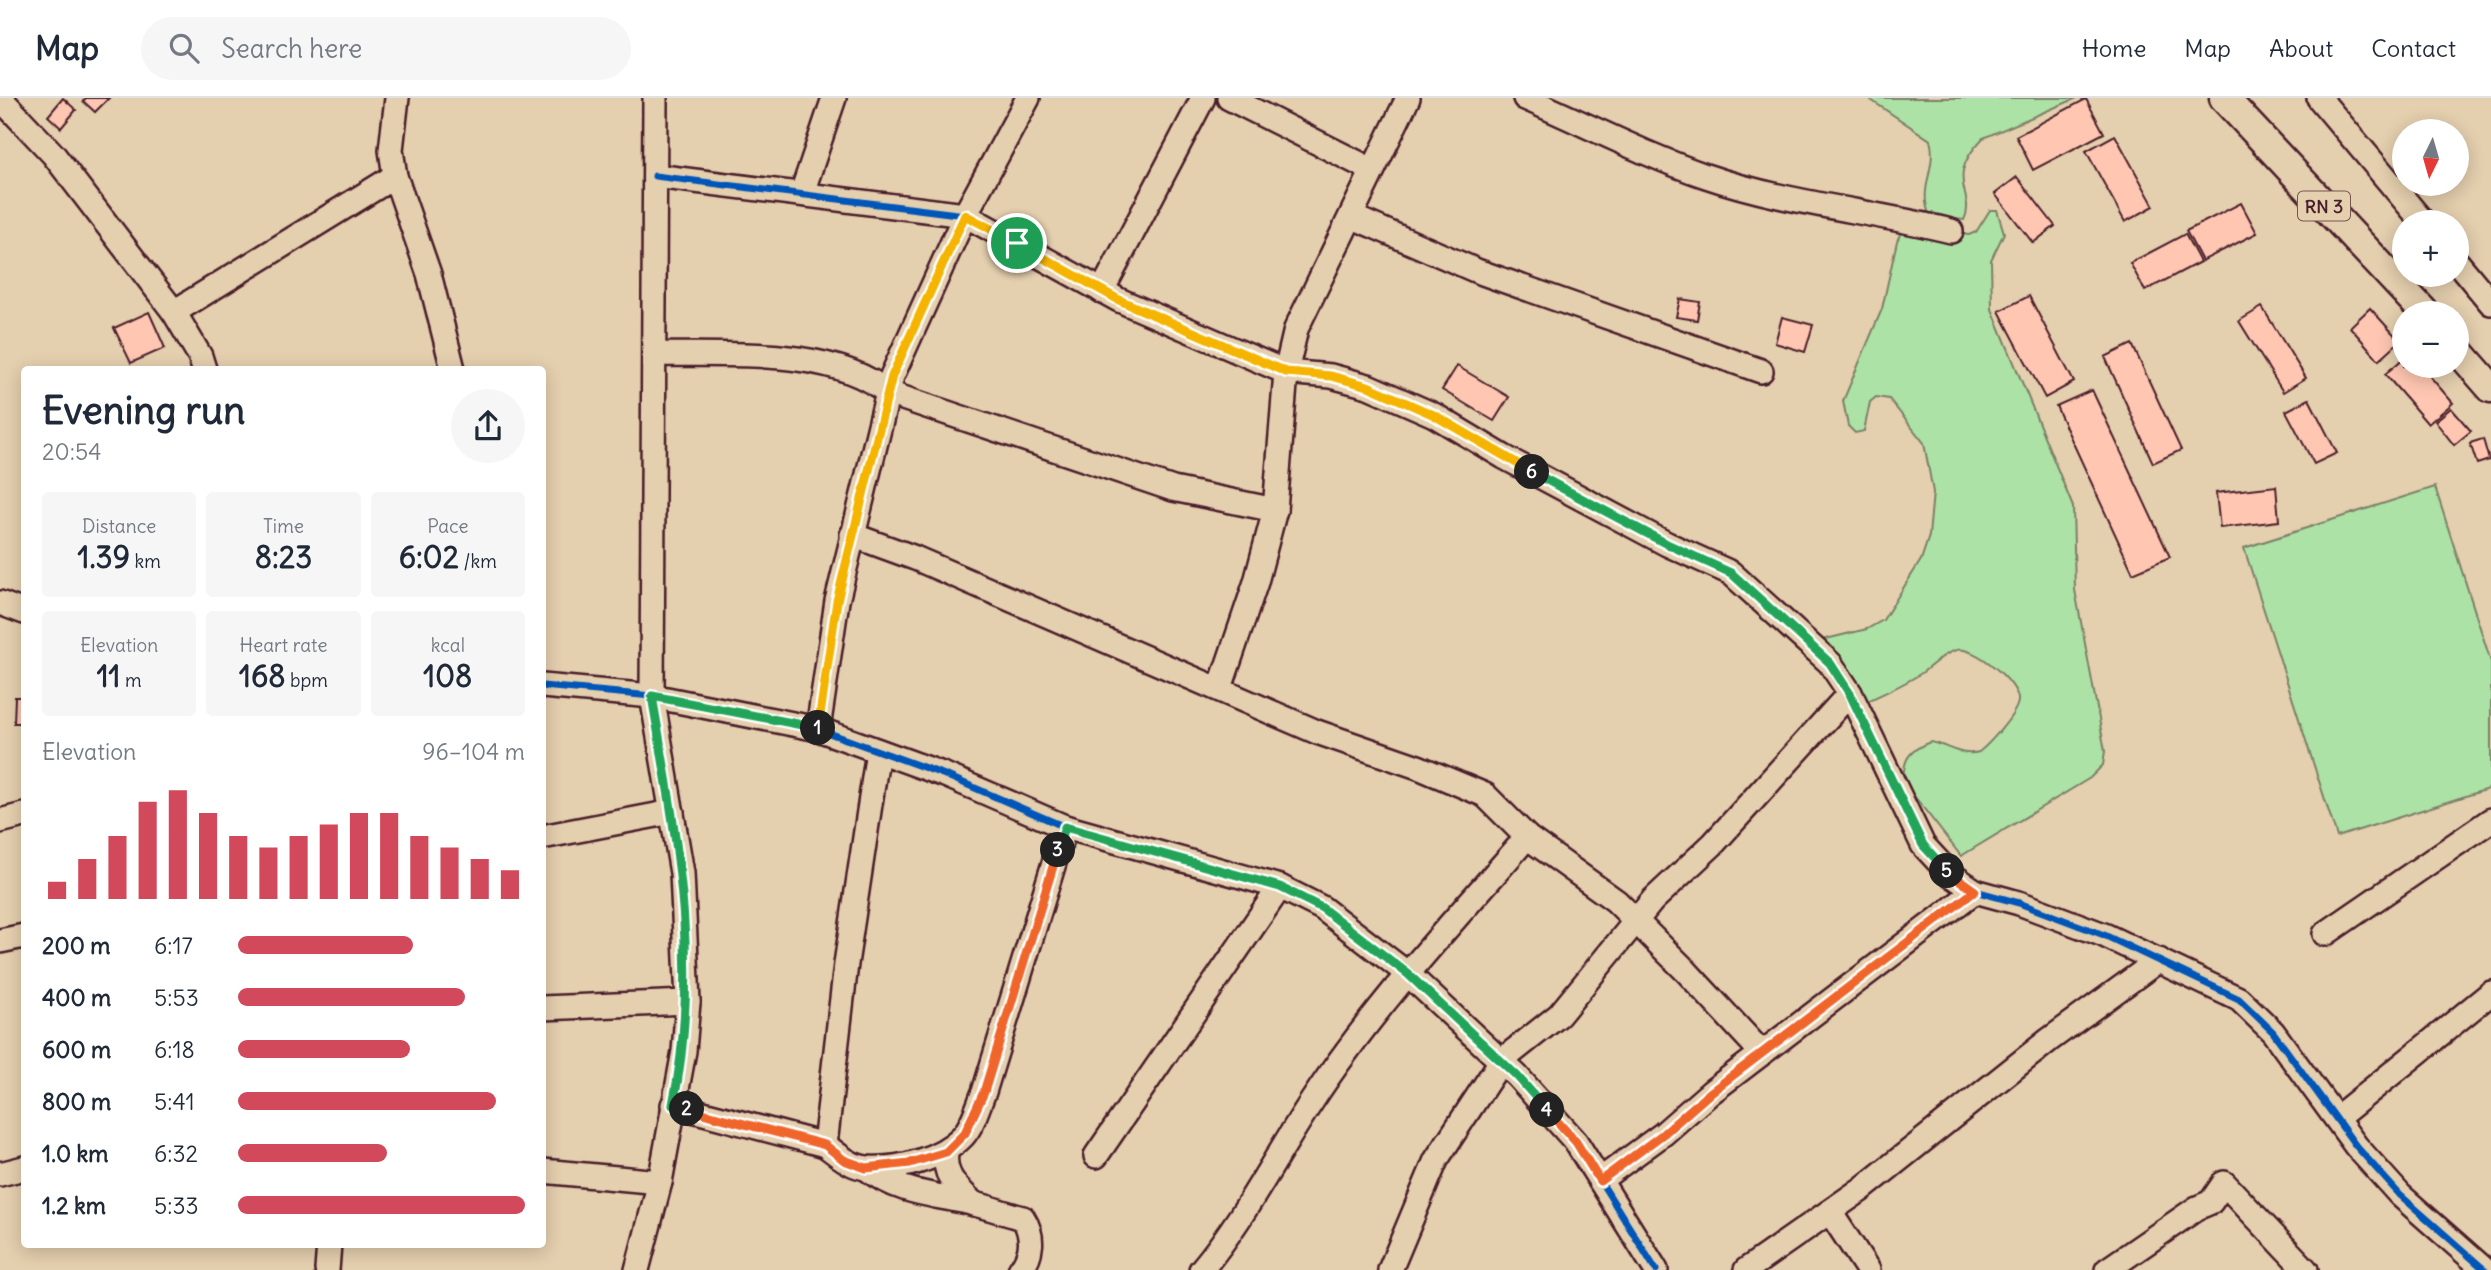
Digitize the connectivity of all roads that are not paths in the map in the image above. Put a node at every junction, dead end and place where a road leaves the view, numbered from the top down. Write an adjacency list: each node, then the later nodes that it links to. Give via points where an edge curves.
1 (0, 98): 24 (street, via 53,154)
2 (397, 98): 13 (street, via 391,150)
3 (655, 98): 14 (street)
4 (834, 98): 15 (street)
5 (1028, 98): 17 (street)
6 (1203, 98): 21 (street)
7 (1229, 98): 12 (street)
8 (1408, 98): 12 (street)
9 (1525, 98): 19 (street, via 1706,176)
10 (2224, 98): 22 (main road, RN 3)
11 (2319, 98): 16 (street)
12 (1372, 170): 18 (street)
13 (395, 176): 24 (street); 28 (street, via 429,274)
14 (654, 176): 15 (street); 25 (street)
15 (802, 193): 17 (street)
16 (2413, 210)
17 (965, 215): 21 (street); 32 (street, via 901,352)
18 (1353, 217): 29 (street, via 1490,275); 30 (street, via 1296,329)
19 (1951, 231)
20 (2469, 276): 23 (street)
21 (1101, 291): 30 (street)
22 (2414, 301)
23 (2491, 303)
24 (174, 312): 27 (street)
25 (654, 354): 32 (street, via 795,360 871,378); 40 (street)
26 (2469, 363): 31 (main road)
27 (203, 366)
28 (452, 366)
29 (1761, 371)
30 (1286, 372): 33 (street); 39 (street, via 1331,376 1368,386 1434,415 1655,538 1731,573 1830,663)
31 (2491, 388)
32 (888, 393): 33 (street, via 1173,489); 34 (street)
33 (1275, 510): 38 (street)
34 (852, 534): 38 (street); 41 (street)
35 (0, 603): 36 (street)
36 (21, 610)
37 (546, 686): 40 (street)
38 (1220, 688): 49 (street, via 1317,732 1485,795)
39 (1850, 694): 51 (street, via 1923,845 1949,873); 52 (street)
40 (652, 696): 41 (street); 43 (street)
41 (818, 729): 42 (street)
42 (878, 751): 47 (street); 65 (street)
43 (672, 812): 48 (street); 59 (street, via 682,873)
44 (21, 816): 46 (street)
45 (2491, 820): 53 (street)
46 (0, 821)
47 (1065, 827): 50 (street); 66 (street, via 984,1092 965,1133)
48 (546, 837)
49 (1527, 837): 52 (street, via 1616,901); 57 (street)
50 (1280, 887): 57 (street, via 1322,908); 67 (street)
51 (1975, 891): 56 (street, via 2043,912); 61 (street)
52 (1637, 922): 61 (street); 62 (street, via 1559,1015)
53 (2325, 934)
54 (21, 937): 55 (street)
55 (0, 942)
56 (2159, 960): 64 (street, via 2239,999 2273,1032); 75 (street)
57 (1408, 974): 62 (street); 80 (street, via 1312,1100 1237,1225)
58 (2491, 993): 64 (street)
59 (688, 1002): 60 (street); 63 (street)
60 (546, 1008)
61 (1762, 1053): 72 (street)
62 (1501, 1061): 72 (street, via 1576,1142); 81 (street, via 1436,1160)
63 (673, 1105): 65 (street); 73 (street)
64 (2338, 1117): 87 (street, via 2356,1146 2400,1195)
65 (825, 1145): 68 (street, via 844,1160)
66 (946, 1152): 68 (street, via 910,1163); 74 (street, via 944,1167 950,1180)
67 (1096, 1156)
68 (866, 1168): 74 (street, via 880,1180)
69 (21, 1169): 71 (street)
70 (546, 1171): 73 (street)
71 (0, 1174)
72 (1600, 1181): 82 (street)
73 (660, 1182): 77 (street)
74 (974, 1204): 79 (street, via 1023,1219 1031,1230 1031,1245)
75 (1830, 1212): 83 (street); 84 (street)
76 (329, 1248): 78 (street)
77 (641, 1269)
78 (327, 1270)
79 (1020, 1270)
80 (1201, 1270)
81 (1390, 1270)
82 (1656, 1270)
83 (1746, 1270)
84 (1868, 1270)
85 (2106, 1270): 86 (street, via 2211,1202 2224,1183)
86 (2306, 1270)
87 (2485, 1270)

